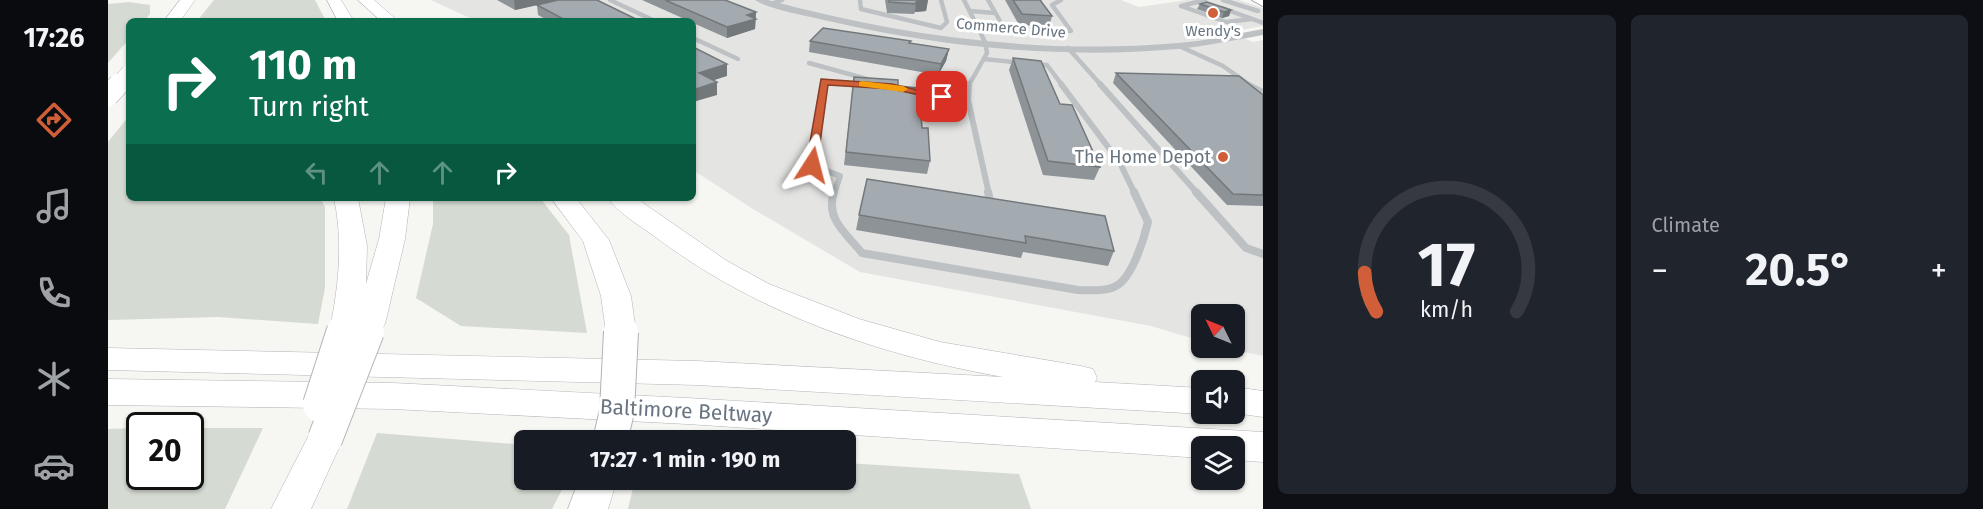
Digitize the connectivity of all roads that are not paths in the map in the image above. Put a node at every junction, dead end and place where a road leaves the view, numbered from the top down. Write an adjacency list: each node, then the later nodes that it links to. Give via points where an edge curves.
1 (188, 0): 22 (highway)
2 (334, 0): 23 (highway)
3 (363, 0): 24 (highway); 25 (highway)
4 (609, 0): 26 (lane)
5 (759, 0): 15 (street, Commerce Drive)
6 (782, 0): 15 (lane)
7 (860, 0): 8 (lane, via 861,9 941,28 947,17)
8 (941, 0)
9 (964, 0): 19 (lane)
10 (988, 0): 20 (lane)
11 (1061, 0): 20 (lane, via 1052,5 1071,31 1004,28)
12 (1205, 0): 14 (lane)
13 (1223, 0): 17 (lane)
14 (1200, 1): 16 (lane); 27 (lane, via 1181,6 1226,22)
15 (771, 4): 31 (street, Commerce Drive, via 865,26)
16 (1210, 4)
17 (1260, 6): 21 (lane)
18 (1219, 8): 21 (lane)
19 (970, 11): 20 (lane); 31 (lane)
20 (995, 13)
21 (1238, 14): 27 (lane)
22 (174, 18)
23 (344, 18)
24 (378, 18)
25 (386, 18)
26 (648, 18)
27 (1252, 19): 28 (lane)
28 (1263, 23)
29 (1263, 32): 32 (street, Commerce Drive)
30 (696, 39): 34 (lane)
31 (985, 42): 33 (street, Commerce Drive); 35 (lane)
32 (1179, 46): 33 (street, Commerce Drive); 41 (lane, via 1223,66 1248,86)
33 (1068, 48): 49 (lane, via 1246,248)
34 (738, 59)
35 (984, 59): 36 (lane, via 1047,65 1120,163 1148,222 1125,280 1116,286 1078,290 862,253 831,214 840,176 812,165 824,81 870,83); 43 (lane, via 970,77)
36 (809, 63)
37 (126, 76): 42 (highway, bridge)
38 (108, 84): 39 (highway)
39 (126, 85)
40 (902, 88): 43 (lane)
41 (1263, 92)
42 (108, 96)
43 (968, 100): 44 (lane)
44 (990, 200)
45 (347, 201): 50 (highway, via 355,246)
46 (398, 201): 50 (highway, via 392,239)
47 (565, 201): 57 (highway, bridge, via 596,240 616,296 621,332)
48 (624, 201): 53 (highway, via 717,267 762,291 841,324 984,363)
49 (1263, 254)
50 (358, 324): 58 (highway, bridge)
51 (108, 359): 54 (highway, Baltimore Beltway, via 697,373)
52 (108, 392): 59 (highway, Baltimore Beltway, via 393,396)
53 (1191, 393)
54 (1191, 400)
55 (1245, 402): 56 (highway)
56 (1263, 404)
57 (613, 430)
58 (317, 438): 61 (highway); 62 (highway)
59 (1263, 447)
60 (595, 490): 63 (highway)
61 (280, 509)
62 (291, 509)
63 (588, 509)

